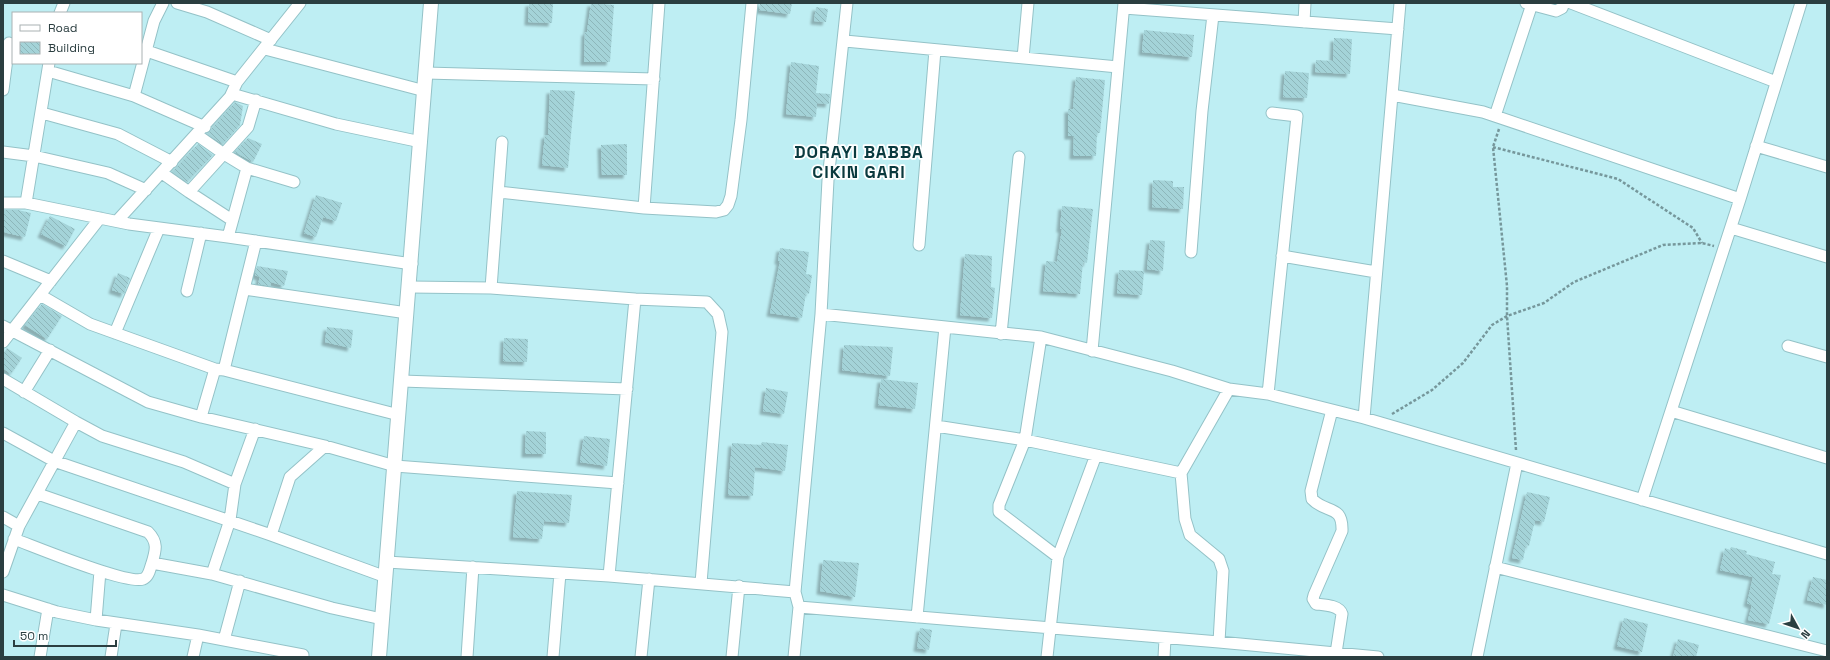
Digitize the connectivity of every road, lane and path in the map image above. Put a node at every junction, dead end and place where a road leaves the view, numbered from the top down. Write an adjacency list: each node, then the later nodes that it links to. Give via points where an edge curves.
1 (163, 3): 23 (street)
2 (177, 3): 16 (street)
3 (300, 3): 22 (street)
4 (431, 3): 29 (street)
5 (659, 3): 30 (street)
6 (752, 3): 62 (street, via 738,141 728,205 724,210 716,212)
7 (848, 3): 20 (street)
8 (1028, 3): 25 (street)
9 (1306, 3): 18 (street)
10 (1400, 3): 19 (street)
11 (1564, 3): 14 (street, via 1562,8 1556,11)
12 (1571, 3): 32 (street)
13 (1801, 3): 32 (street)
14 (1529, 4): 41 (street)
15 (1124, 5): 17 (street); 28 (street)
16 (209, 8): 22 (street)
17 (1213, 15): 18 (street); 74 (street, via 1202,111)
18 (1304, 22): 19 (street)
19 (1398, 29): 36 (street)
20 (845, 41): 24 (street); 88 (street, via 828,180)
21 (8, 43): 33 (street)
22 (268, 45): 31 (street); 34 (street)
23 (144, 49): 31 (street)
24 (936, 50): 25 (street); 71 (street)
25 (1023, 58): 28 (street)
26 (141, 64): 37 (street)
27 (49, 67): 37 (street); 40 (street)
28 (1118, 67): 98 (street)
29 (426, 73): 30 (street); 34 (street)
30 (654, 79): 62 (street)
31 (237, 82): 35 (street)
32 (1776, 82): 45 (street)
33 (3, 90)
34 (425, 91): 43 (street)
35 (232, 94): 38 (street); 42 (street)
36 (1392, 95): 41 (street); 79 (street)
37 (134, 96): 42 (street)
38 (256, 100): 43 (street, via 336,124); 48 (street, via 248,127)
39 (1272, 112): 75 (street, via 1297,116)
40 (42, 113): 49 (street); 51 (street, via 118,134)
41 (1499, 117): 46 (path); 59 (street)
42 (201, 131): 48 (street); 51 (street)
43 (421, 142): 78 (street)
44 (502, 142): 58 (street)
45 (1756, 146): 52 (street); 59 (street)
46 (1493, 147): 72 (path, via 1618,179 1694,228); 89 (path, via 1507,286)
47 (3, 152): 49 (street)
48 (224, 154): 53 (street); 57 (street)
49 (34, 156): 56 (street, via 108,173); 61 (street)
50 (1019, 157): 93 (street)
51 (172, 162): 54 (street)
52 (1827, 167)
53 (247, 168): 55 (street); 64 (street)
54 (162, 173): 56 (street); 57 (street)
55 (294, 182)
56 (146, 190): 65 (street)
57 (189, 192): 64 (street)
58 (499, 192): 62 (street); 82 (street)
59 (1740, 199): 67 (street)
60 (3, 203): 61 (street)
61 (26, 203): 63 (street)
62 (644, 208)
63 (100, 218): 65 (street); 80 (street)
64 (232, 220): 69 (street)
65 (117, 221): 66 (street)
66 (159, 228): 68 (street); 92 (street)
67 (1731, 228): 73 (street); 76 (street)
68 (201, 233): 69 (street); 84 (street)
69 (228, 237): 70 (street)
70 (256, 241): 78 (street); 83 (street)
71 (919, 244)
72 (1702, 244): 73 (path); 89 (path, via 1663,245 1574,282 1544,303)
73 (1724, 248): 108 (street)
74 (1191, 252)
75 (1282, 256): 79 (street); 106 (street)
76 (1827, 257)
77 (3, 261): 80 (street)
78 (412, 264): 81 (street)
79 (1376, 272): 111 (street)
80 (51, 281): 85 (street)
81 (410, 287): 82 (street); 87 (street)
82 (491, 288): 86 (street)
83 (244, 289): 87 (street); 100 (street)
84 (187, 291)
85 (40, 295): 91 (street); 92 (street, via 90,324)
86 (636, 299): 103 (street); 148 (street, via 707,302 718,314 722,332)
87 (408, 313): 102 (street)
88 (821, 314): 90 (street); 150 (street)
89 (1507, 316): 113 (path, via 1492,325 1463,363 1432,390); 122 (path)
90 (945, 327): 93 (street); 114 (street)
91 (8, 328): 95 (street); 97 (street)
92 (115, 333): 100 (street)
93 (1001, 334): 94 (street)
94 (1041, 337): 98 (street); 117 (street)
95 (3, 342)
96 (1788, 346): 99 (street)
97 (50, 350): 105 (street); 110 (street, via 148,402)
98 (1092, 351): 104 (street, via 1172,371)
99 (1827, 357)
100 (219, 369): 109 (street); 110 (street)
101 (3, 379): 105 (street)
102 (402, 381): 103 (street); 109 (street)
103 (627, 389): 125 (street)
104 (1229, 389): 106 (street); 124 (street)
105 (24, 392): 112 (street)
106 (1268, 394): 107 (street)
107 (1332, 410): 111 (street); 164 (street, via 1311,491 1312,499 1317,504 1337,512 1342,520 1342,531 1313,599 1316,604 1338,608 1341,611)
108 (1671, 411): 120 (street); 128 (street)
109 (399, 414): 123 (street)
110 (201, 417): 115 (street)
111 (1364, 418): 113 (street)
112 (76, 422): 121 (street); 126 (street, via 102,436 184,462)
113 (1378, 422): 122 (street)
114 (936, 426): 117 (street); 154 (street)
115 (255, 429): 118 (street); 126 (street)
116 (3, 433): 121 (street)
117 (1025, 440): 119 (street); 135 (street, via 999,505 999,512)
118 (325, 446): 123 (street); 132 (street, via 290,477)
119 (1096, 455): 124 (street); 135 (street)
120 (1827, 458)
121 (54, 461): 127 (street); 130 (street)
122 (1517, 463): 128 (street); 140 (street)
123 (395, 466): 125 (street); 136 (street)
124 (1181, 474): 162 (street, via 1185,519 1190,535 1219,559 1223,571)
125 (618, 483): 144 (street)
126 (235, 484): 130 (street)
127 (38, 494): 131 (street); 137 (street, via 148,532 156,542)
128 (1642, 500): 134 (street)
129 (3, 517): 131 (street)
130 (230, 520): 132 (street); 143 (street)
131 (19, 526): 133 (street)
132 (271, 535): 145 (street)
133 (14, 539): 138 (street); 141 (street)
134 (1827, 554)
135 (1058, 557): 158 (street)
136 (387, 562): 139 (street); 145 (street)
137 (152, 563): 141 (street, via 149,573 142,579); 143 (street)
138 (4, 565)
139 (473, 567): 142 (street); 171 (street)
140 (1495, 567): 163 (street); 179 (street)
141 (100, 571): 156 (street)
142 (560, 572): 144 (street); 172 (street)
143 (212, 574): 147 (street)
144 (609, 576): 146 (street)
145 (386, 577): 155 (street)
146 (649, 579): 148 (street); 173 (street)
147 (240, 582): 155 (street); 161 (street)
148 (701, 583): 149 (street)
149 (739, 586): 150 (street); 174 (street)
150 (795, 592): 152 (street)
151 (3, 595): 153 (street)
152 (799, 607): 154 (street); 175 (street)
153 (48, 608): 156 (street); 166 (street)
154 (917, 617): 158 (street)
155 (382, 619): 170 (street)
156 (96, 620): 157 (street)
157 (116, 624): 159 (street); 167 (street)
158 (1050, 629): 160 (street); 176 (street)
159 (198, 635): 161 (street); 168 (street)
160 (1165, 639): 162 (street); 177 (street)
161 (224, 640): 169 (street, via 303,655)
162 (1219, 642): 164 (street)
163 (1827, 651)
164 (1336, 653): 165 (street)
165 (1350, 656): 178 (street)
166 (40, 657)
167 (111, 657)
168 (193, 657)
169 (302, 657)
170 (379, 657)
171 (467, 657)
172 (553, 657)
173 (641, 657)
174 (732, 657)
175 (794, 657)
176 (1047, 657)
177 (1164, 657)
178 (1378, 657)
179 (1477, 657)

